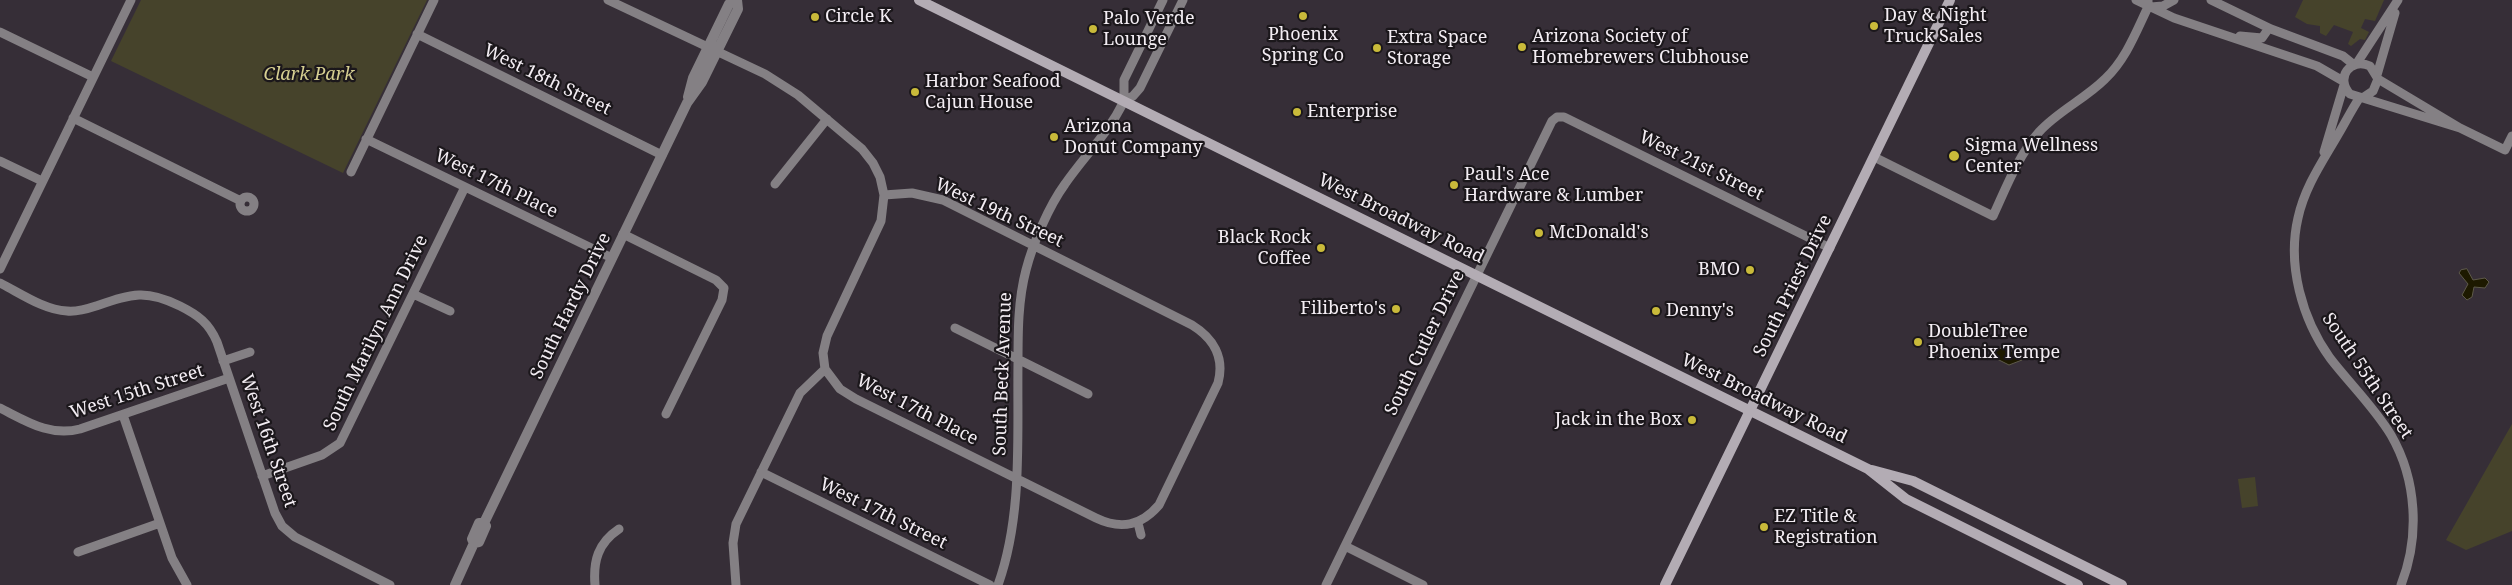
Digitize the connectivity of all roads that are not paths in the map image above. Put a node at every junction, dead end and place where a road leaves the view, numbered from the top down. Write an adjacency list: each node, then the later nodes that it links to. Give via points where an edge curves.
1 (131, 0): 20 (street)
2 (434, 0): 16 (street)
3 (608, 0): 18 (street)
4 (736, 0): 18 (street, South Hardy Drive, via 729,4)
5 (919, 0): 24 (main road, West Broadway Road)
6 (1163, 0): 24 (street, via 1124,80)
7 (1183, 0): 24 (street, via 1140,88)
8 (1950, 0): 32 (main road, South Priest Drive)
9 (2136, 0): 13 (street)
10 (2174, 0): 13 (street, via 2163,6)
11 (2211, 0): 14 (street)
12 (2398, 1): 19 (street); 21 (street)
13 (2148, 3): 17 (street); 32 (street, via 2126,52 2111,73 2052,120 2030,144 1993,216)
14 (2270, 28): 17 (street, via 2258,39); 19 (street)
15 (0, 32): 20 (street)
16 (417, 34): 30 (street); 31 (street, West 18th Street)
17 (2225, 36): 22 (street, via 2317,66)
18 (712, 50): 27 (street, via 782,84); 31 (street, South Hardy Drive, via 693,78 687,103)
19 (2355, 64): 21 (street, via 2370,66); 22 (street, via 2346,71)
20 (93, 77): 26 (street)
21 (2378, 77): 23 (street, via 2374,91); 28 (street)
22 (2344, 83): 23 (street, via 2350,94); 33 (street, South 55th Street)
23 (2362, 97): 28 (street); 33 (street, South 55th Street)
24 (1124, 101): 42 (street, South Beck Avenue, via 1098,144 1064,184); 46 (main road, West Broadway Road)
25 (1557, 117): 43 (street, West 21st Street, via 1564,116); 46 (street, South Cutler Drive, via 1552,121)
26 (73, 118): 36 (street); 40 (street)
27 (827, 119): 37 (street); 39 (street, via 868,156 878,170)
28 (2460, 128): 29 (street, via 2505,150)
29 (2512, 136)
30 (366, 139): 35 (street); 38 (street, West 17th Place)
31 (662, 155): 41 (street, South Hardy Drive)
32 (1874, 158): 43 (main road, South Priest Drive)
33 (2322, 159): 85 (street, South 55th Street, via 2298,218 2295,245 2297,280 2305,311 2318,339 2385,426 2405,466 2411,490 2413,523 2409,564)
34 (0, 161): 36 (street)
35 (351, 172)
36 (42, 182): 45 (street)
37 (775, 184)
38 (465, 187): 44 (street, West 17th Place); 48 (street, South Marilyn Ann Drive)
39 (884, 195): 42 (street, West 19th Street, via 912,193 936,198); 56 (street, via 879,228 827,336 823,353)
40 (241, 201)
41 (623, 234): 44 (street, South Hardy Drive); 61 (street, via 716,280 724,288 722,300)
42 (1034, 246): 53 (street, West 19th Street, via 1192,325 1209,337); 54 (street, South Beck Avenue, via 1021,292)
43 (1830, 248): 60 (main road, South Priest Drive)
44 (612, 258): 75 (street, South Hardy Drive, via 484,523 486,526 479,542 474,544)
45 (0, 269)
46 (1476, 275): 60 (main road, West Broadway Road); 71 (street, South Cutler Drive)
47 (0, 283): 55 (street, West 16th Street, via 48,307 67,312 133,294 161,297 203,320 214,335)
48 (414, 294): 49 (street); 65 (street, South Marilyn Ann Drive, via 340,444 322,455)
49 (450, 311)
50 (955, 328): 54 (street)
51 (1228, 350): 53 (street)
52 (250, 352): 55 (street, West 16th Street)
53 (1218, 353): 68 (street, via 1220,376 1216,390 1164,497 1153,512)
54 (1018, 359): 58 (street); 66 (street, South Beck Avenue)
55 (224, 361): 57 (street, West 16th Street)
56 (825, 370): 64 (street, via 800,393); 66 (street, West 17th Place, via 847,394)
57 (229, 378): 62 (street, West 15th Street); 65 (street, West 16th Street)
58 (1088, 394)
59 (0, 408): 62 (street, West 15th Street, via 56,432 80,430)
60 (1750, 411): 63 (main road, West Broadway Road); 82 (main road, South Priest Drive)
61 (666, 414)
62 (123, 415): 67 (street)
63 (1868, 469): 83 (main road, West Broadway Road, via 1906,499); 84 (main road, West Broadway Road, via 1913,481)
64 (761, 472): 77 (street, via 735,530); 78 (street, West 17th Street)
65 (262, 476): 74 (street, West 16th Street, via 278,519 288,532)
66 (1016, 479): 68 (street, West 17th Place, via 1103,522 1122,526); 79 (street, South Beck Avenue, via 1010,535)
67 (160, 523): 72 (street); 73 (street, via 172,558)
68 (1138, 523): 70 (street)
69 (619, 529): 76 (street, via 606,539 598,552)
70 (1141, 535)
71 (1345, 546): 80 (street, South Cutler Drive); 81 (street)
72 (78, 552)
73 (187, 585)
74 (390, 585)
75 (455, 585)
76 (594, 585)
77 (736, 585)
78 (990, 585)
79 (998, 585)
80 (1326, 585)
81 (1423, 585)
82 (1665, 585)
83 (2078, 585)
84 (2122, 585)
85 (2401, 585)

